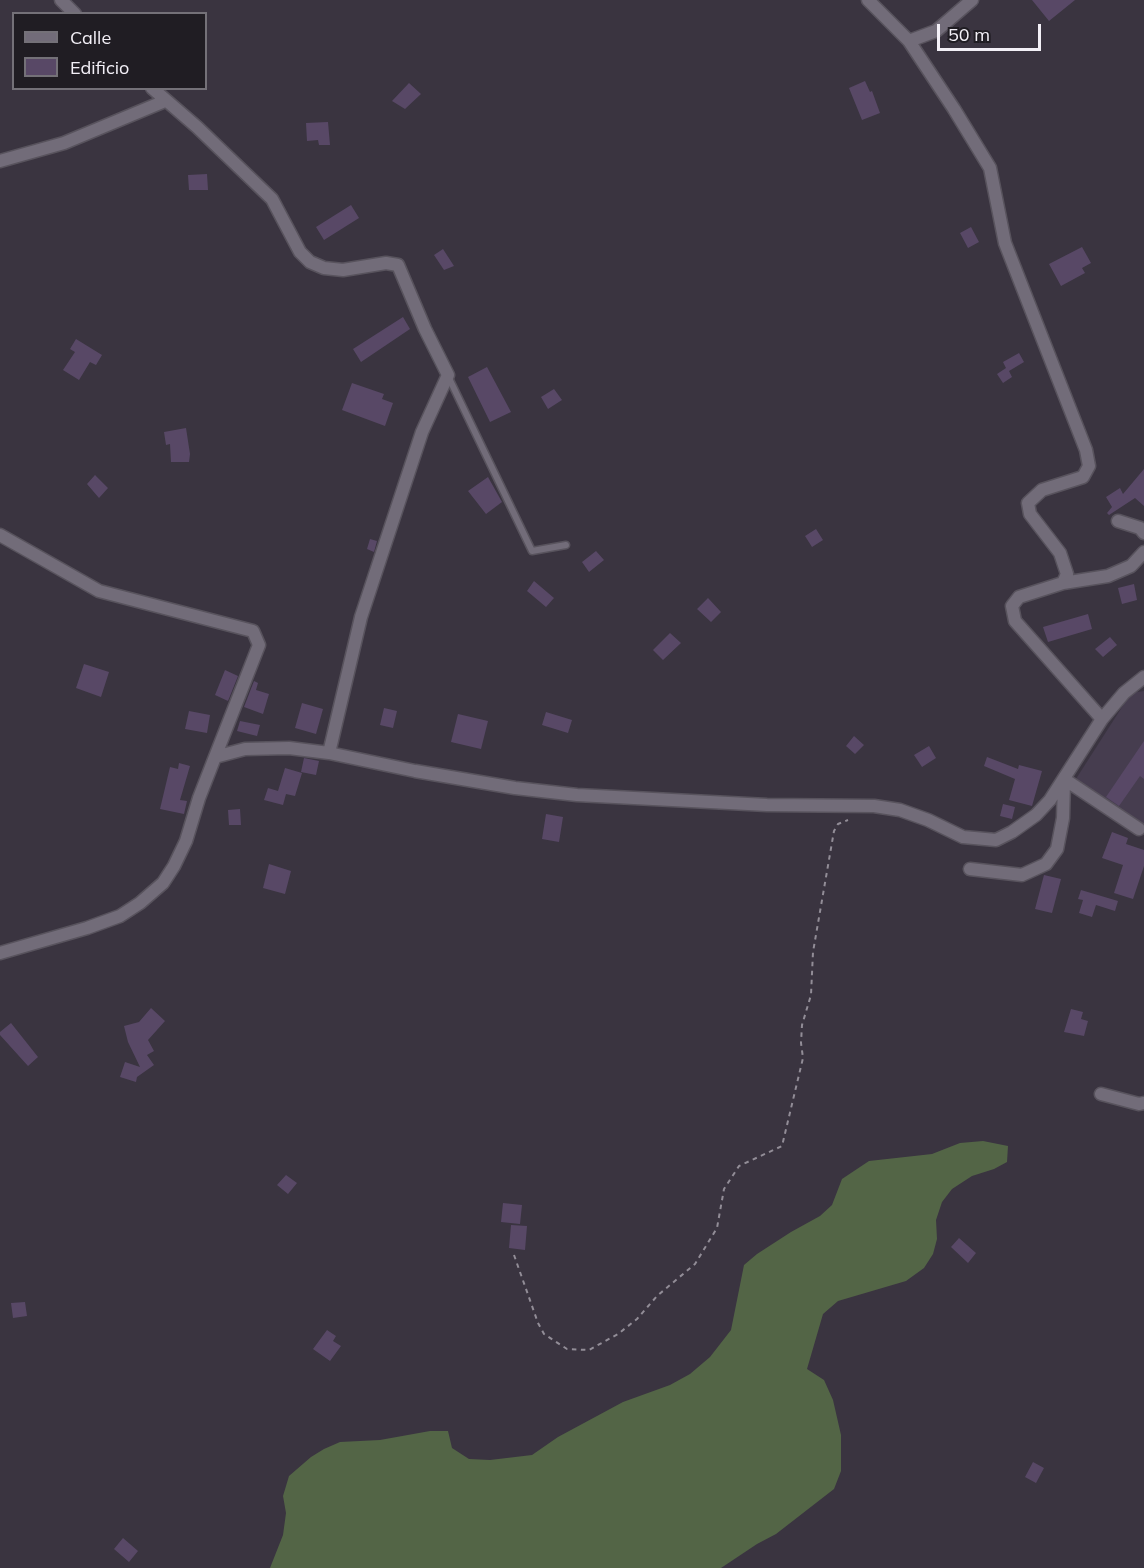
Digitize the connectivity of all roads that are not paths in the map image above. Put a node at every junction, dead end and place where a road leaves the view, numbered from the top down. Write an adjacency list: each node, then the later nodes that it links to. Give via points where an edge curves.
1 (61, 0): 4 (street)
2 (868, 0): 5 (street)
3 (972, 0): 5 (street, via 936,32)
4 (73, 12)
5 (909, 40): 15 (street, via 990,168 1005,243 1086,450 1089,466 1083,477 1042,490 1028,503 1030,514 1060,553 1067,574)
6 (154, 90): 7 (street)
7 (165, 102): 8 (street, via 64,143); 9 (street, via 272,199 300,252 310,262 343,270 386,263 398,265)
8 (0, 161)
9 (448, 375): 13 (lane, via 532,551); 18 (street, via 422,432 361,617)
10 (1118, 521): 11 (street)
11 (1144, 532)
12 (0, 535): 19 (street, via 99,591 253,631 259,645)
13 (566, 545)
14 (1144, 552): 15 (street, via 1131,566 1108,576)
15 (1064, 584): 17 (street, via 1018,597 1012,606 1015,621)
16 (1144, 677): 17 (street)
17 (1102, 719): 20 (street)
18 (329, 753): 19 (street, via 289,748 245,749); 20 (street, via 515,788 577,795 874,806 900,810 963,837 996,840 1036,816)
19 (215, 757): 23 (street, via 186,841 163,883 120,916)
20 (1064, 779): 21 (street); 22 (street, via 1057,849 1046,864 1022,875)
21 (1139, 829)
22 (970, 869)
23 (0, 953)
24 (1101, 1094): 25 (street)
25 (1144, 1103)

